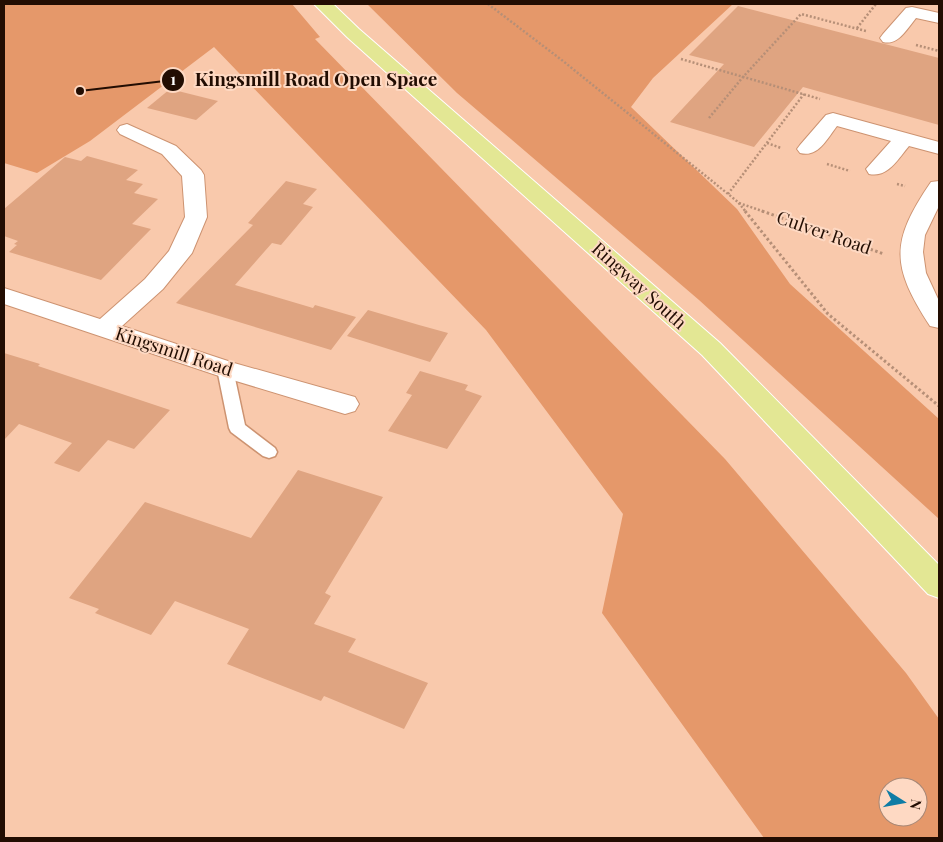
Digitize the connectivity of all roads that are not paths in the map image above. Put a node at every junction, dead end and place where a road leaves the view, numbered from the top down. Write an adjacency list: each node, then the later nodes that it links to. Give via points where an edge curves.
1 (323, 4): 16 (main road, Ringway South, via 711,350)
2 (939, 18): 3 (street, via 912,12)
3 (889, 38)
4 (127, 130): 12 (street, via 169,150 193,175 196,217 180,253 154,284)
5 (904, 139): 6 (street); 7 (street, via 833,119); 8 (street)
6 (939, 148)
7 (813, 155)
8 (877, 169)
9 (939, 187): 11 (street, via 915,233 911,262 923,297)
10 (7, 301): 12 (street, Kingsmill Road)
11 (939, 320)
12 (104, 329): 13 (street, Kingsmill Road)
13 (224, 369): 14 (street, Kingsmill Road); 15 (lane, via 237,428)
14 (345, 404)
15 (269, 452)
16 (939, 585)

